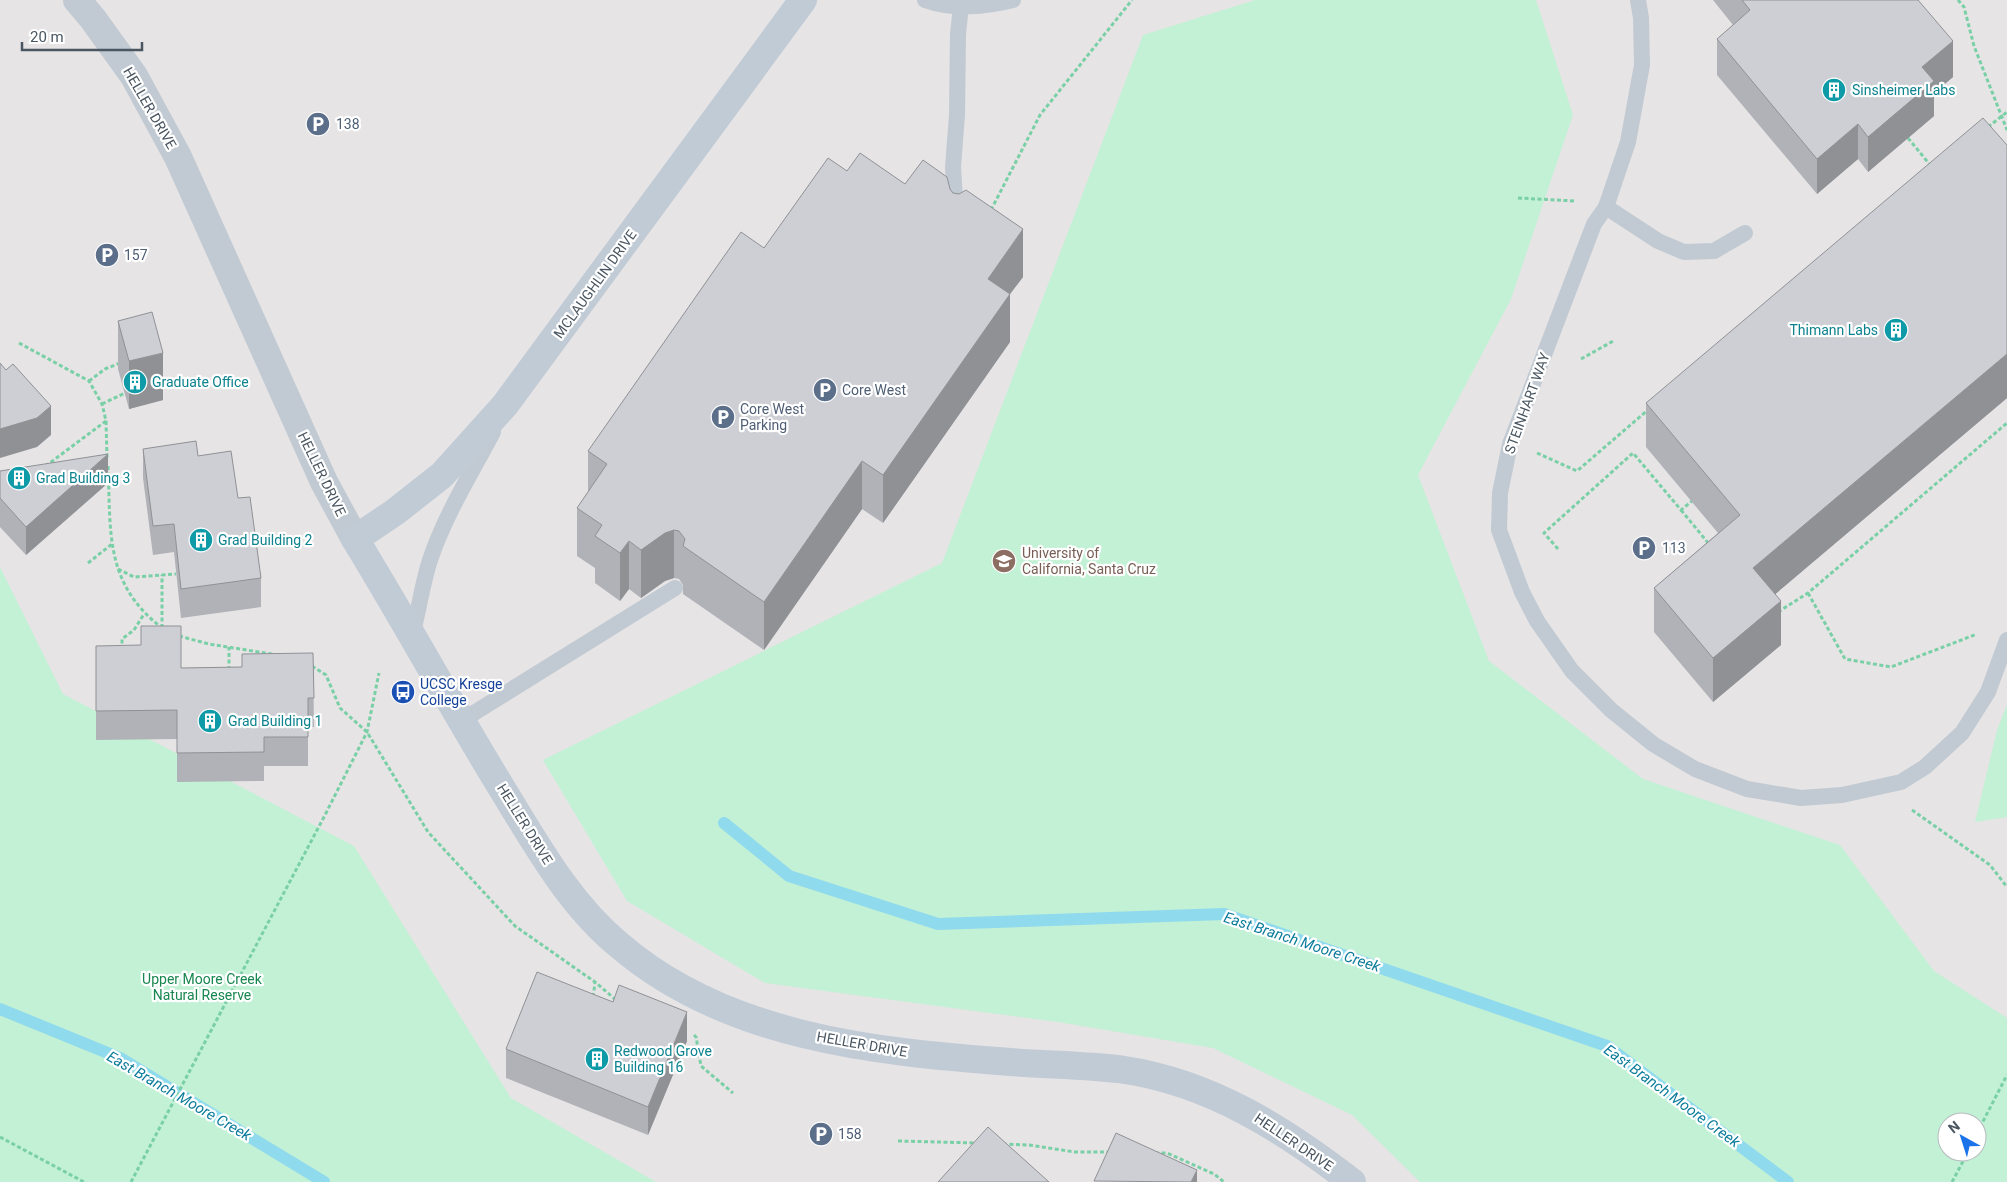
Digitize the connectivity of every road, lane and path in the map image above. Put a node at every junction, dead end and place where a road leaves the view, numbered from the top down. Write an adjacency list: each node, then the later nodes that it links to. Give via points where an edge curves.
1 (77, 0): 36 (street, HELLER DRIVE, via 134,76 178,157 320,473)
2 (803, 0): 28 (main road, MCLAUGHLIN DRIVE)
3 (924, 0): 8 (lane)
4 (1013, 0): 8 (lane)
5 (1132, 0): 18 (path, via 1040,114)
6 (1638, 0): 17 (lane, STEINHART WAY, via 1642,65 1628,142)
7 (1958, 0): 10 (path, via 1964,7 1974,46)
8 (962, 6): 19 (lane, via 958,34 954,167)
9 (2007, 112): 10 (path)
10 (2001, 117): 11 (path); 12 (path)
11 (1985, 130)
12 (2007, 130)
13 (1908, 138): 14 (path, bridge)
14 (1933, 168)
15 (1518, 198): 16 (path)
16 (1584, 201)
17 (1606, 207): 20 (lane, via 1658,241 1684,252 1714,251); 51 (lane, STEINHART WAY, via 1594,224 1510,444 1500,493 1499,530 1516,578 1537,621 1572,671 1653,744 1695,769 1747,790 1801,798 1842,795 1901,782 1925,767 1962,732 1988,692)
18 (988, 216)
19 (958, 232)
20 (1745, 233)
21 (1615, 340): 23 (path)
22 (19, 343): 25 (path)
23 (1581, 359)
24 (122, 363): 25 (path, via 105,369)
25 (89, 381): 27 (path)
26 (125, 392): 27 (path)
27 (102, 404): 30 (path)
28 (505, 405): 36 (main road, MCLAUGHLIN DRIVE, via 442,475); 50 (lane, via 438,540)
29 (1652, 407): 32 (path, via 1577,471)
30 (106, 421): 33 (path); 37 (path, via 108,517)
31 (2007, 423): 45 (path)
32 (1536, 452)
33 (43, 468)
34 (1692, 501): 35 (path)
35 (1682, 510): 38 (path); 39 (path, via 1634,453 1544,533)
36 (355, 538): 50 (main road, HELLER DRIVE)
37 (112, 544): 40 (path); 41 (path)
38 (1713, 548)
39 (1558, 549)
40 (88, 563)
41 (118, 568): 43 (path, via 134,577); 47 (path)
42 (176, 574): 43 (path)
43 (162, 575): 48 (path)
44 (675, 588): 58 (lane)
45 (1808, 593): 46 (path); 49 (path, via 1845,658 1891,667)
46 (1777, 613)
47 (144, 614): 48 (path); 54 (path, via 134,630 122,639)
48 (162, 628): 52 (path, via 197,642)
49 (1983, 632)
50 (412, 635): 58 (main road, HELLER DRIVE)
51 (2007, 640)
52 (229, 647): 53 (path); 57 (path)
53 (287, 656)
54 (122, 657)
55 (304, 662): 59 (path, via 326,675 340,708)
56 (379, 674): 59 (path)
57 (228, 676)
58 (461, 721): 79 (main road, HELLER DRIVE, via 538,848 577,902 620,947 671,984 739,1016 865,1047 953,1058 1126,1070 1186,1085 1252,1113 1295,1139)
59 (367, 732): 62 (path, via 428,832 515,926); 77 (path)
60 (1909, 808): 61 (path, via 1990,865)
61 (2007, 887)
62 (595, 982): 63 (path); 64 (path)
63 (593, 1002)
64 (618, 1002)
65 (688, 1033): 67 (path, via 696,1037 701,1066)
66 (2007, 1074): 68 (path)
67 (733, 1093)
68 (1987, 1113)
69 (0, 1137): 76 (path)
70 (898, 1141): 71 (path)
71 (982, 1144)
72 (1001, 1144): 73 (path, via 1075,1152)
73 (1113, 1152)
74 (1150, 1153): 78 (path, via 1167,1153 1214,1174)
75 (1963, 1162): 80 (path)
76 (84, 1182)
77 (131, 1182)
78 (1224, 1182)
79 (1352, 1182)
80 (1952, 1182)

